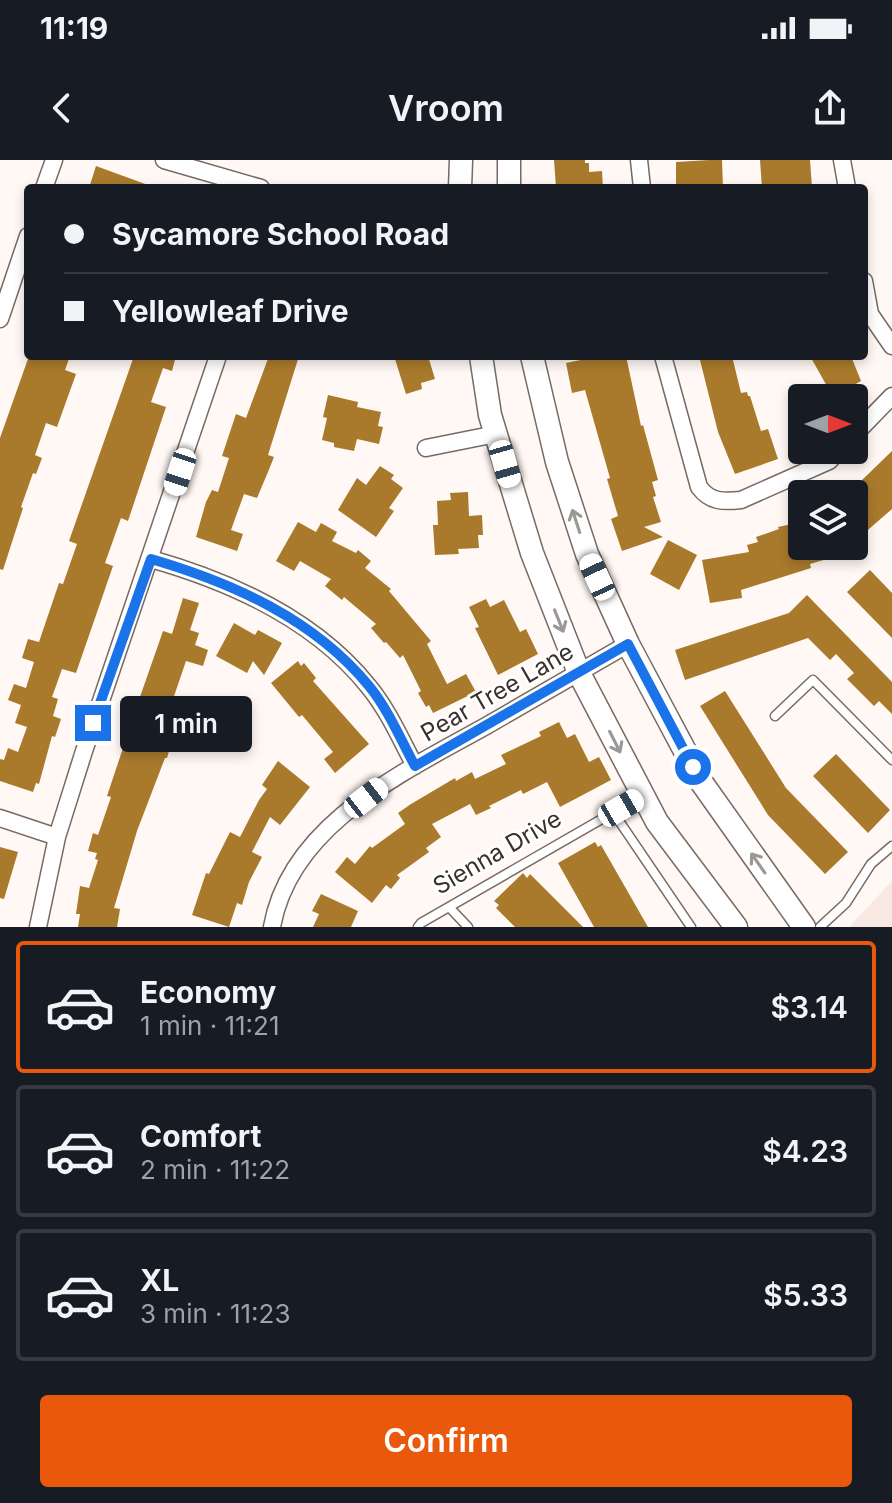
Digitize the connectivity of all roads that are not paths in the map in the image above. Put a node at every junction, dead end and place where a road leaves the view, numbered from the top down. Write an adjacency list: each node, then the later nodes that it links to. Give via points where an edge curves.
1 (54, 160): 7 (street)
2 (164, 160): 8 (street)
3 (461, 160): 9 (main road)
4 (509, 160): 10 (main road)
5 (639, 160): 11 (street)
6 (842, 160): 12 (street)
7 (45, 184)
8 (247, 184)
9 (460, 184)
10 (509, 184)
11 (642, 184)
12 (846, 184)
13 (24, 248): 15 (street)
14 (868, 303): 16 (street)
15 (0, 319)
16 (892, 346)
17 (217, 360): 26 (street)
18 (482, 360): 23 (main road)
19 (533, 360): 27 (main road, one-way to 19, via 587,554)
20 (664, 360): 25 (street, via 705,496 741,500)
21 (892, 396): 22 (street)
22 (868, 421)
23 (496, 434): 24 (street); 28 (main road, one-way to 28, via 532,553)
24 (426, 448)
25 (822, 464)
26 (151, 559): 31 (street, via 195,572 277,609 315,634 372,689); 35 (street)
27 (628, 644): 28 (street, Pear Tree Lane); 44 (main road, one-way to 27, via 702,783)
28 (579, 673): 31 (street, Pear Tree Lane); 32 (main road, one-way to 32)
29 (775, 716): 30 (lane, via 813,680)
30 (892, 760)
31 (415, 766): 39 (street, Pear Tree Lane, via 319,839 282,893)
32 (643, 796): 33 (street, Sienna Drive); 43 (main road)
33 (617, 810): 37 (lane, Sienna Drive); 42 (lane)
34 (0, 818): 35 (street)
35 (57, 837): 38 (street)
36 (892, 846): 45 (lane)
37 (449, 907): 40 (lane, Sienna Drive); 41 (lane)
38 (38, 927)
39 (272, 927)
40 (418, 927)
41 (468, 927)
42 (691, 927)
43 (736, 927)
44 (804, 927)
45 (820, 927)

